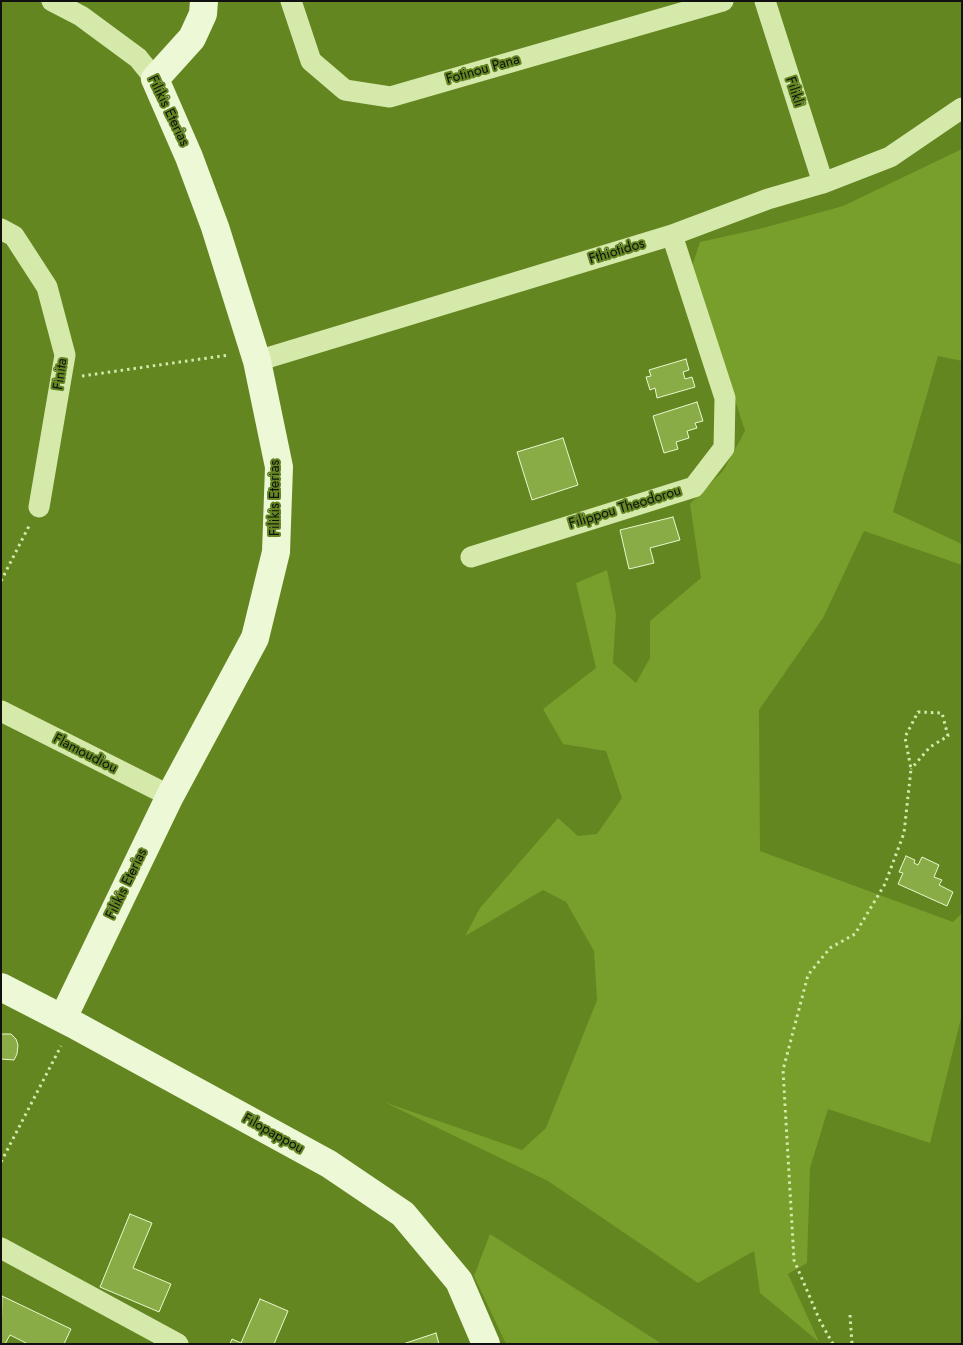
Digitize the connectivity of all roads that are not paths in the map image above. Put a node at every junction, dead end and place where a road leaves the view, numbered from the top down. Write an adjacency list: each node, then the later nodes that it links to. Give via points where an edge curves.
1 (52, 1): 6 (street, Filikis Eterias, via 81,16 138,58)
2 (204, 1): 6 (main road, via 203,14 192,38)
3 (291, 1): 4 (street, Fotinou Pana, via 311,61 345,90 390,97)
4 (724, 1)
5 (765, 1): 8 (street, Filikli)
6 (156, 79): 11 (main road, Filikis Eterias, via 215,227)
7 (962, 108): 8 (street, Fthiotidos, via 890,157)
8 (823, 183): 10 (street, Fthiotidos, via 768,199)
9 (1, 229): 12 (street, Finita, via 14,236 46,286 65,356)
10 (672, 235): 11 (street, Fthiotidos); 13 (street, Filippou Theodorou, via 726,398 724,448 694,486)
11 (256, 356): 15 (main road, Filikis Eterias, via 279,467 276,552 255,638)
12 (39, 507)
13 (471, 557)
14 (1, 711): 15 (street, Flamoudiou)
15 (170, 796): 17 (main road, Filikis Eterias)
16 (1, 987): 17 (main road, Filopappou)
17 (68, 1021): 20 (main road, Filopappou, via 329,1164 403,1214 459,1281)
18 (1, 1248): 19 (street)
19 (178, 1344)
20 (486, 1344)

